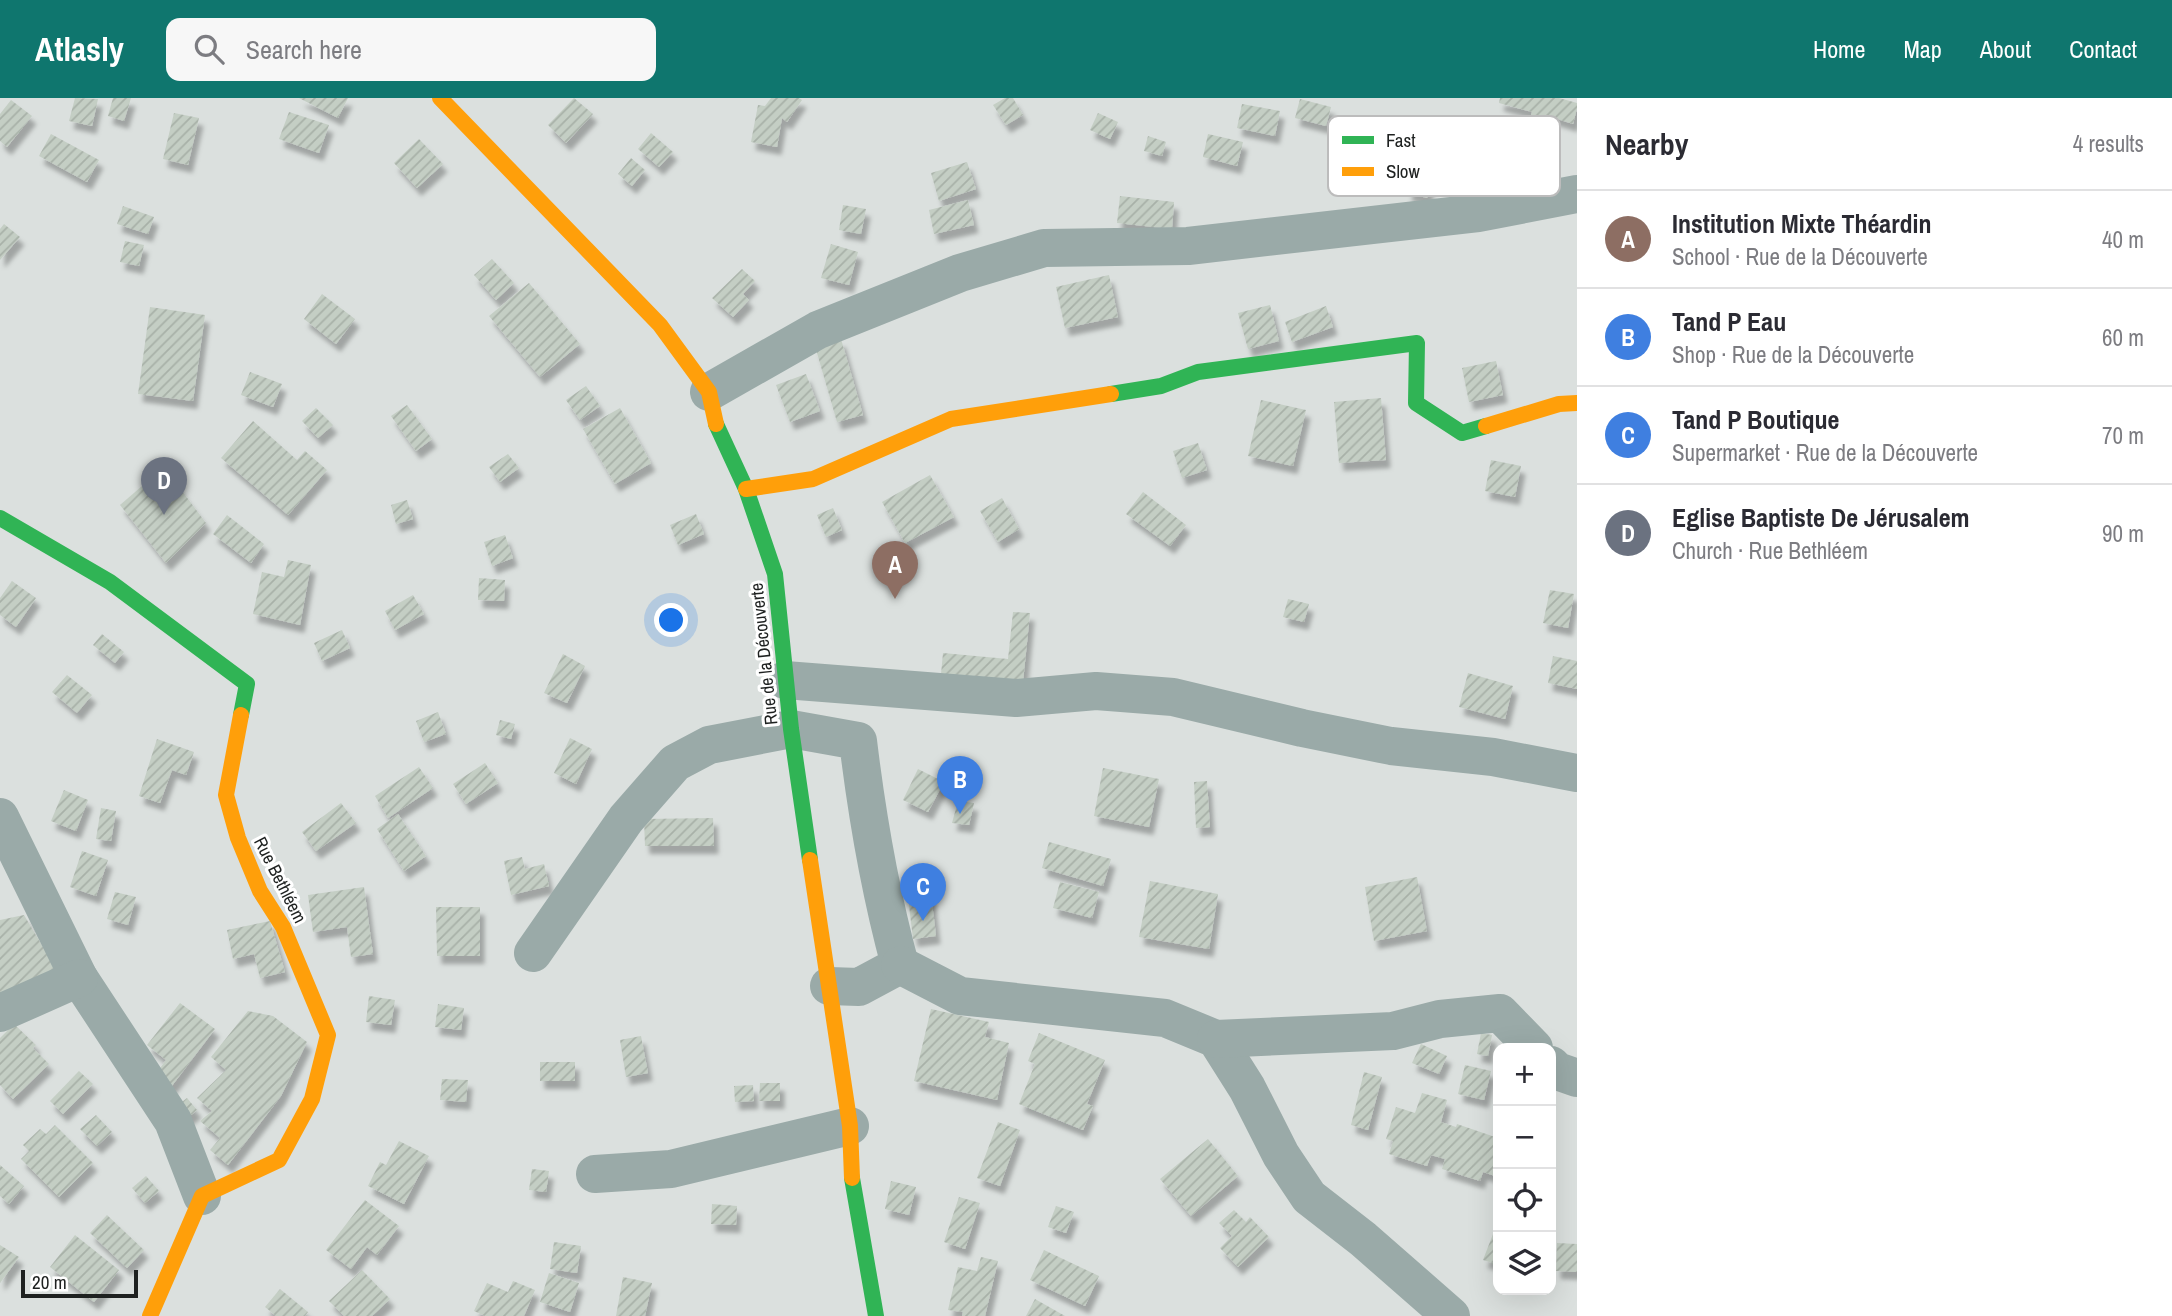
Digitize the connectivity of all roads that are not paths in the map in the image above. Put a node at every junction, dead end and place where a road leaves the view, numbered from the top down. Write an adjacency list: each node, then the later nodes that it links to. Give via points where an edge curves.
1 (440, 98): 3 (street, Rue de la Découverte, via 660,325)
2 (1577, 194): 3 (street, via 1478,213 1188,246 1044,248 960,273 818,330)
3 (709, 392): 5 (street, Rue de la Découverte, via 716,424)
4 (1577, 404): 5 (street, via 1559,404 1462,433 1416,403 1417,343 1198,372 1161,386 951,419 813,479)
5 (746, 489): 7 (street, Rue de la Découverte, via 775,574)
6 (0, 518): 22 (street, Rue Bethléem, via 110,582 247,684 226,795 256,881 283,927 328,1035 312,1099 279,1160)
7 (785, 680): 8 (street, Rue de la Découverte); 9 (street, via 1016,698 1096,691 1173,697 1391,746 1493,757)
8 (791, 729): 11 (street, via 709,745 674,763 626,819); 12 (street, via 858,741 866,803); 14 (street, Rue de la Découverte)
9 (1577, 773)
10 (0, 817): 13 (street)
11 (533, 953)
12 (900, 965): 14 (street, via 859,987); 16 (street, via 960,996 1165,1018)
13 (79, 978): 15 (street); 22 (street, via 173,1121)
14 (829, 986): 20 (street, Rue de la Découverte)
15 (0, 1013)
16 (1216, 1039): 17 (street, via 1393,1031 1440,1019 1500,1013); 25 (street, via 1309,1197)
17 (1529, 1043)
18 (1556, 1070): 19 (street)
19 (1577, 1078)
20 (850, 1126): 21 (street, via 671,1168); 24 (street, Rue de la Découverte, via 852,1184)
21 (595, 1174)
22 (202, 1196): 23 (street)
23 (150, 1316)
24 (876, 1316)
25 (1451, 1316)

